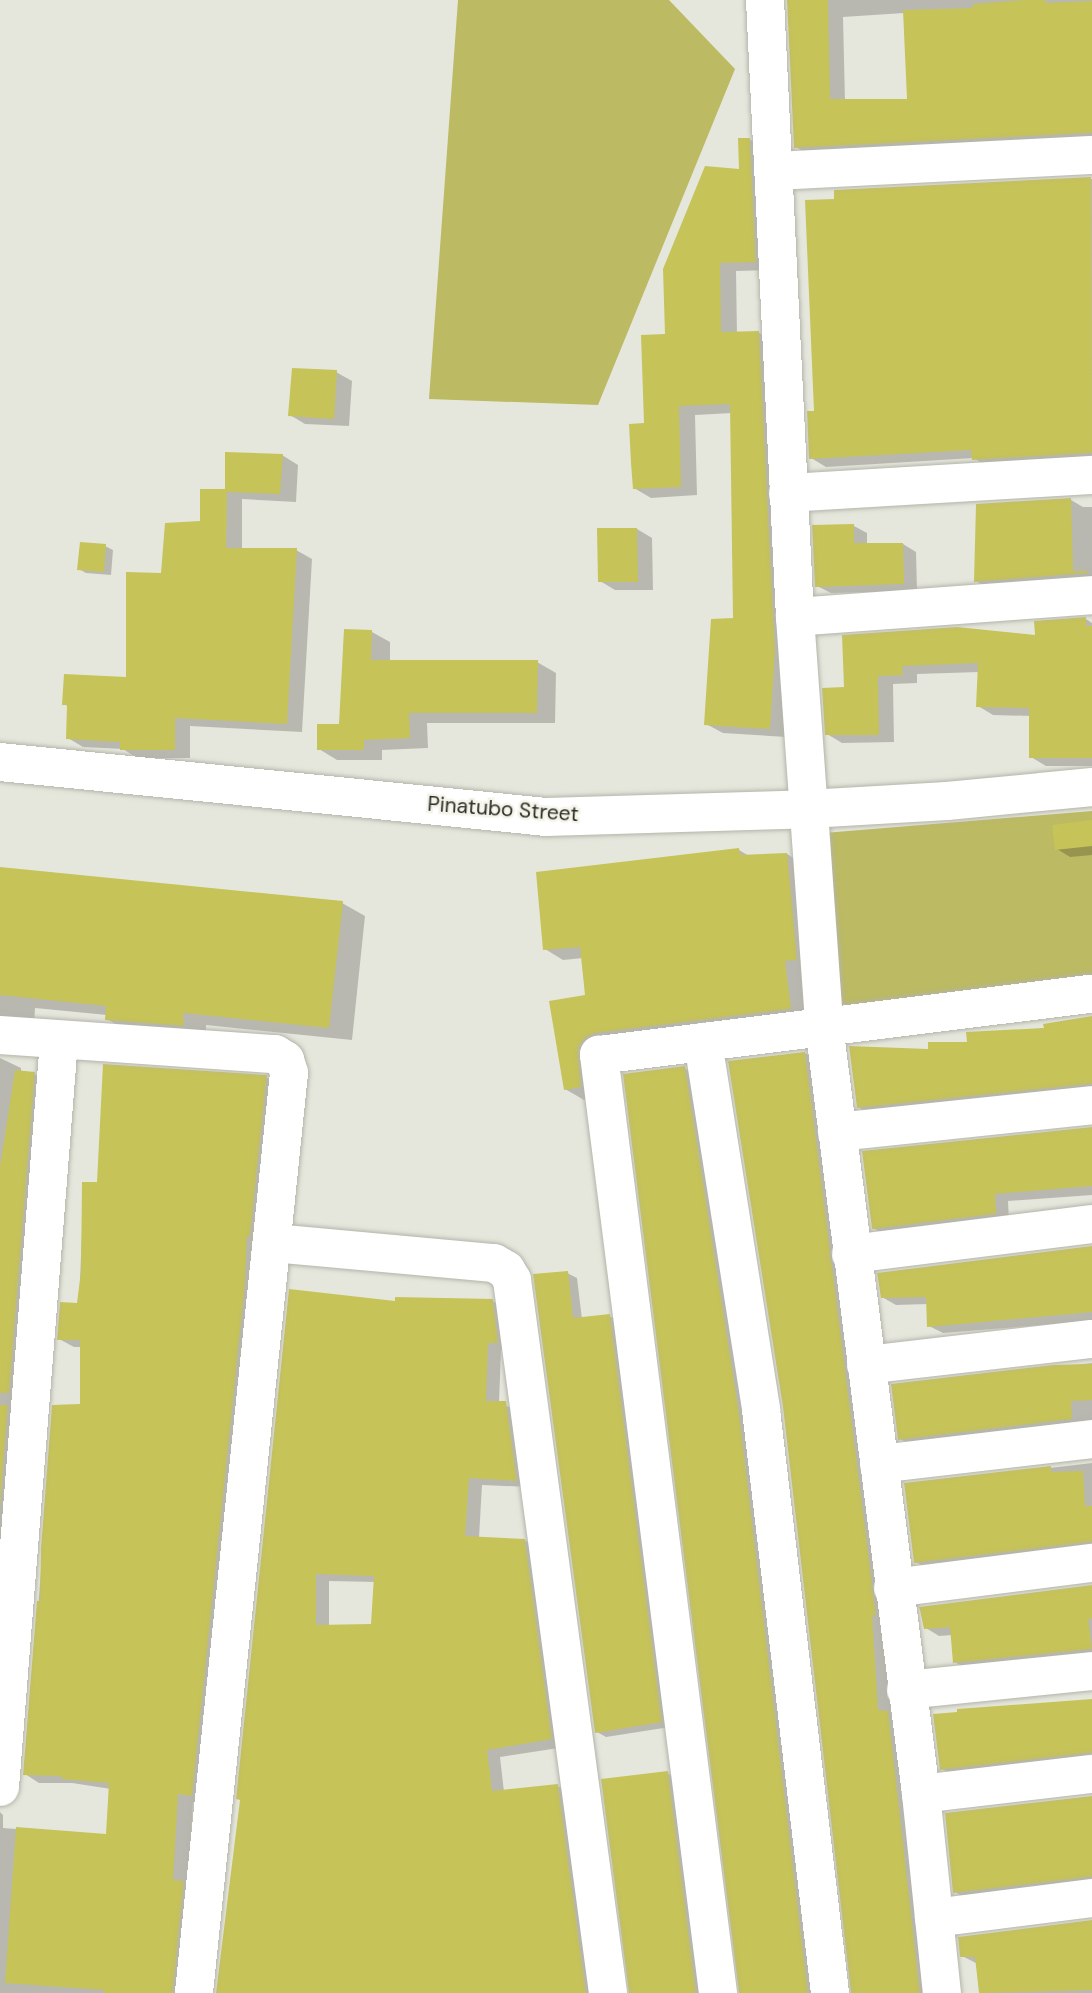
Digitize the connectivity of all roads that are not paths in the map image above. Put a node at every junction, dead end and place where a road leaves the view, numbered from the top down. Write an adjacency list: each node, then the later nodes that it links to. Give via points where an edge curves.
1 (765, 0): 3 (street)
2 (1092, 155): 3 (street)
3 (775, 170): 5 (street)
4 (1092, 475): 5 (street)
5 (788, 493): 7 (street)
6 (1092, 595): 7 (street)
7 (795, 617): 10 (street)
8 (0, 762): 10 (street, Pinatubo Street, via 546,817)
9 (1092, 787): 10 (street, Pinatubo Street)
10 (808, 809): 12 (street)
11 (1092, 994): 12 (street)
12 (824, 1025): 15 (street); 17 (street)
13 (0, 1035): 14 (street)
14 (59, 1040): 19 (street, via 275,1054 285,1060 289,1073); 30 (street)
15 (703, 1042): 36 (street, via 599,1055); 37 (street, via 761,1410)
16 (1092, 1105): 17 (street)
17 (837, 1132): 20 (street)
18 (1092, 1224): 20 (street)
19 (272, 1243): 34 (street); 35 (street, via 494,1263 512,1280)
20 (851, 1254): 22 (street)
21 (1092, 1339): 22 (street)
22 (866, 1365): 24 (street)
23 (1092, 1439): 24 (street)
24 (879, 1464): 26 (street)
25 (1092, 1563): 26 (street)
26 (893, 1588): 28 (street)
27 (1092, 1671): 28 (street)
28 (906, 1690): 31 (street)
29 (1092, 1774): 31 (street)
30 (0, 1787)
31 (921, 1794): 33 (street)
32 (1092, 1898): 33 (street)
33 (934, 1918): 38 (street)
34 (194, 1993)
35 (608, 1993)
36 (718, 1993)
37 (830, 1993)
38 (942, 1993)

